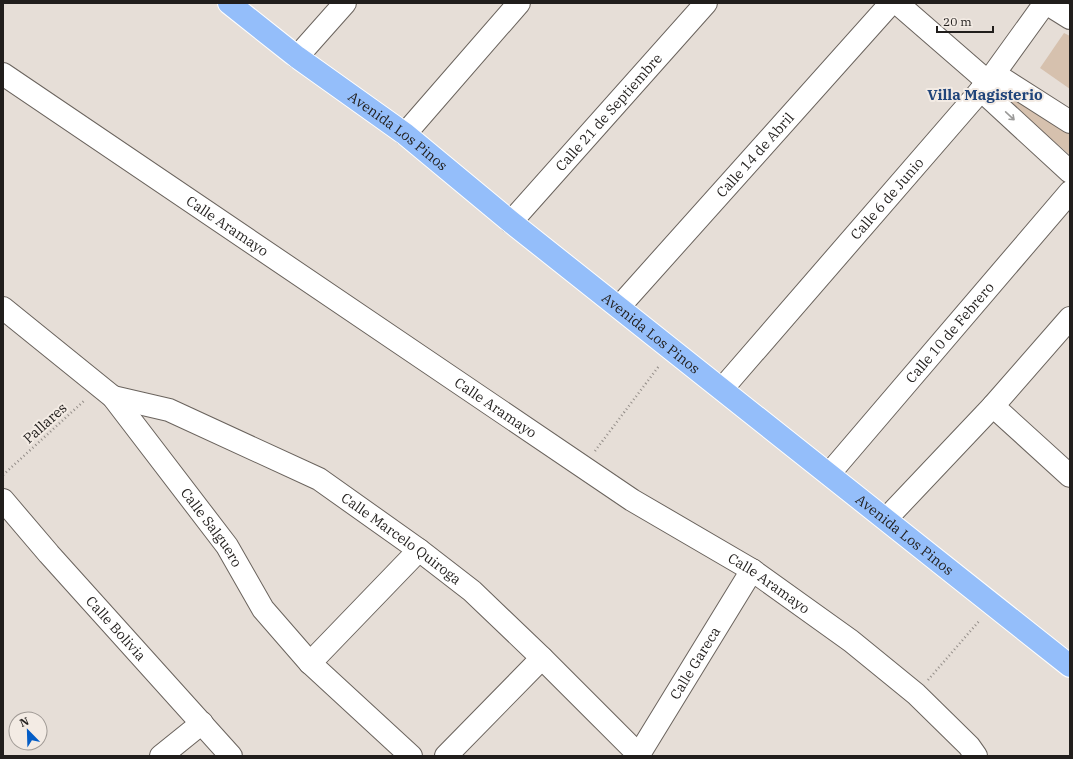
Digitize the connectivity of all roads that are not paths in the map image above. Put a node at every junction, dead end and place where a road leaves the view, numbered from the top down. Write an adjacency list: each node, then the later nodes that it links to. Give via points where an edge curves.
1 (229, 3): 9 (main road, Avenida Los Pinos)
2 (345, 3): 9 (street)
3 (519, 3): 13 (street)
4 (706, 3): 16 (street, Calle 21 de Septiembre)
5 (891, 3): 17 (street, Calle 14 de Abril)
6 (897, 3): 11 (street)
7 (1046, 3): 8 (street); 11 (street, Calle 6 de Junio)
8 (1070, 18)
9 (297, 57): 13 (main road, Avenida Los Pinos)
10 (3, 74): 28 (street, Calle Aramayo, via 632,500)
11 (988, 82): 12 (street); 14 (street, one-way to 14); 20 (street, Calle 6 de Junio)
12 (1070, 122)
13 (405, 134): 16 (main road, Avenida Los Pinos)
14 (1070, 172)
15 (1070, 192): 23 (street, Calle 10 de Febrero)
16 (511, 222): 17 (main road, Avenida Los Pinos)
17 (619, 307): 20 (main road, Avenida Los Pinos)
18 (3, 308): 21 (street, Calle Salguero)
19 (1070, 318): 22 (street)
20 (722, 389): 23 (main road, Avenida Los Pinos)
21 (106, 392): 27 (street, Calle Marcelo Quiroga, via 169,410 319,479); 30 (street, Calle Salguero, via 227,546 263,608)
22 (993, 406): 24 (street); 26 (street)
23 (829, 474): 26 (main road, Avenida Los Pinos)
24 (1070, 476)
25 (3, 500): 32 (street, Calle Bolivia)
26 (886, 519): 31 (main road, Avenida Los Pinos)
27 (419, 550): 29 (street, Calle Marcelo Quiroga, via 472,591); 30 (street)
28 (752, 570): 37 (street, Calle Gareca); 38 (street, Calle Aramayo, via 851,641 916,694)
29 (542, 658): 36 (street); 37 (street, Calle Marcelo Quiroga)
30 (310, 662): 35 (street, Calle Salguero)
31 (1070, 666)
32 (202, 723): 33 (street); 34 (street, Calle Bolivia)
33 (161, 756)
34 (231, 756)
35 (410, 756)
36 (446, 756)
37 (639, 756)
38 (976, 756)

